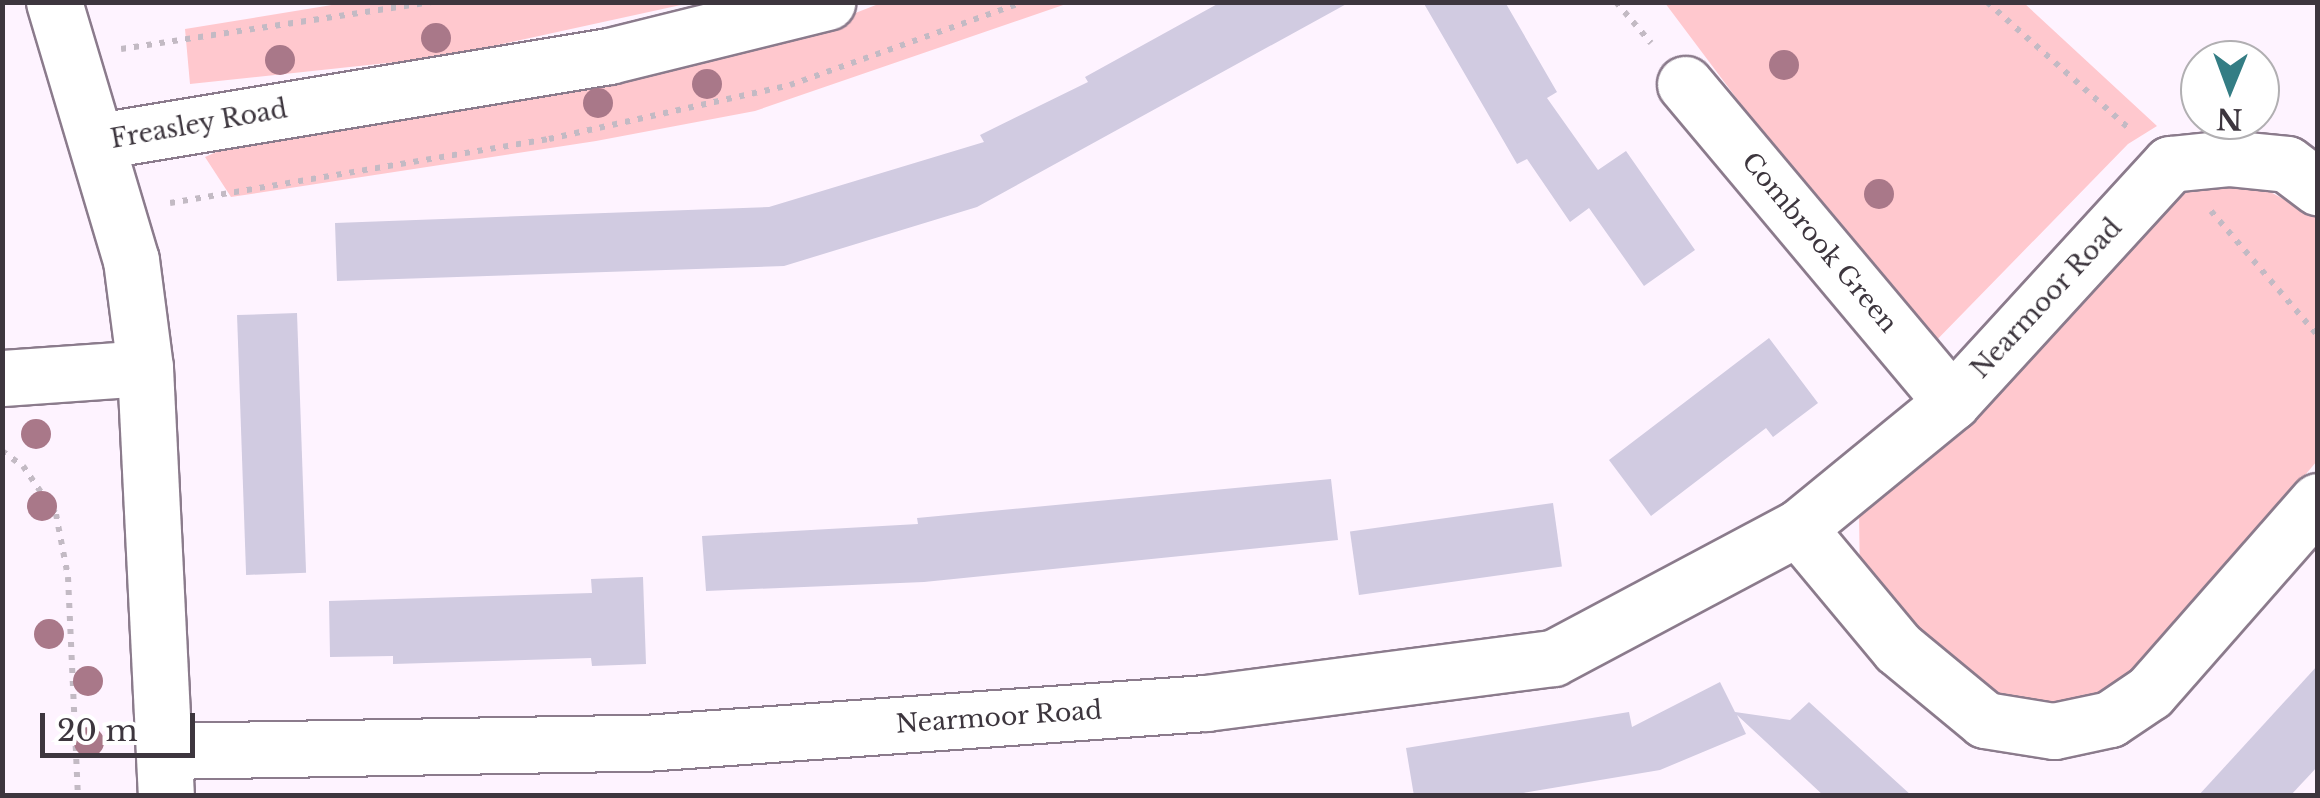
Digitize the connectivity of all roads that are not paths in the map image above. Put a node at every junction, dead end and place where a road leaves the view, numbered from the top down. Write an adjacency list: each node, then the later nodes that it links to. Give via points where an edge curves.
1 (827, 2): 4 (street, Freasley Road, via 609,56)
2 (61, 28): 4 (street)
3 (1685, 84): 8 (street, Combrook Green)
4 (99, 141): 6 (street, Freasley Road)
5 (2318, 187): 8 (street, Nearmoor Road, via 2287,164 2228,158 2170,164)
6 (145, 368): 7 (street); 11 (street, Freasley Road)
7 (2, 378)
8 (1952, 402): 10 (street, Nearmoor Road)
9 (2318, 501): 10 (street, via 2150,692 2110,719 2054,731 1985,720 1898,648)
10 (1798, 528): 11 (street, Nearmoor Road, via 1553,658 1206,704)
11 (166, 773)

